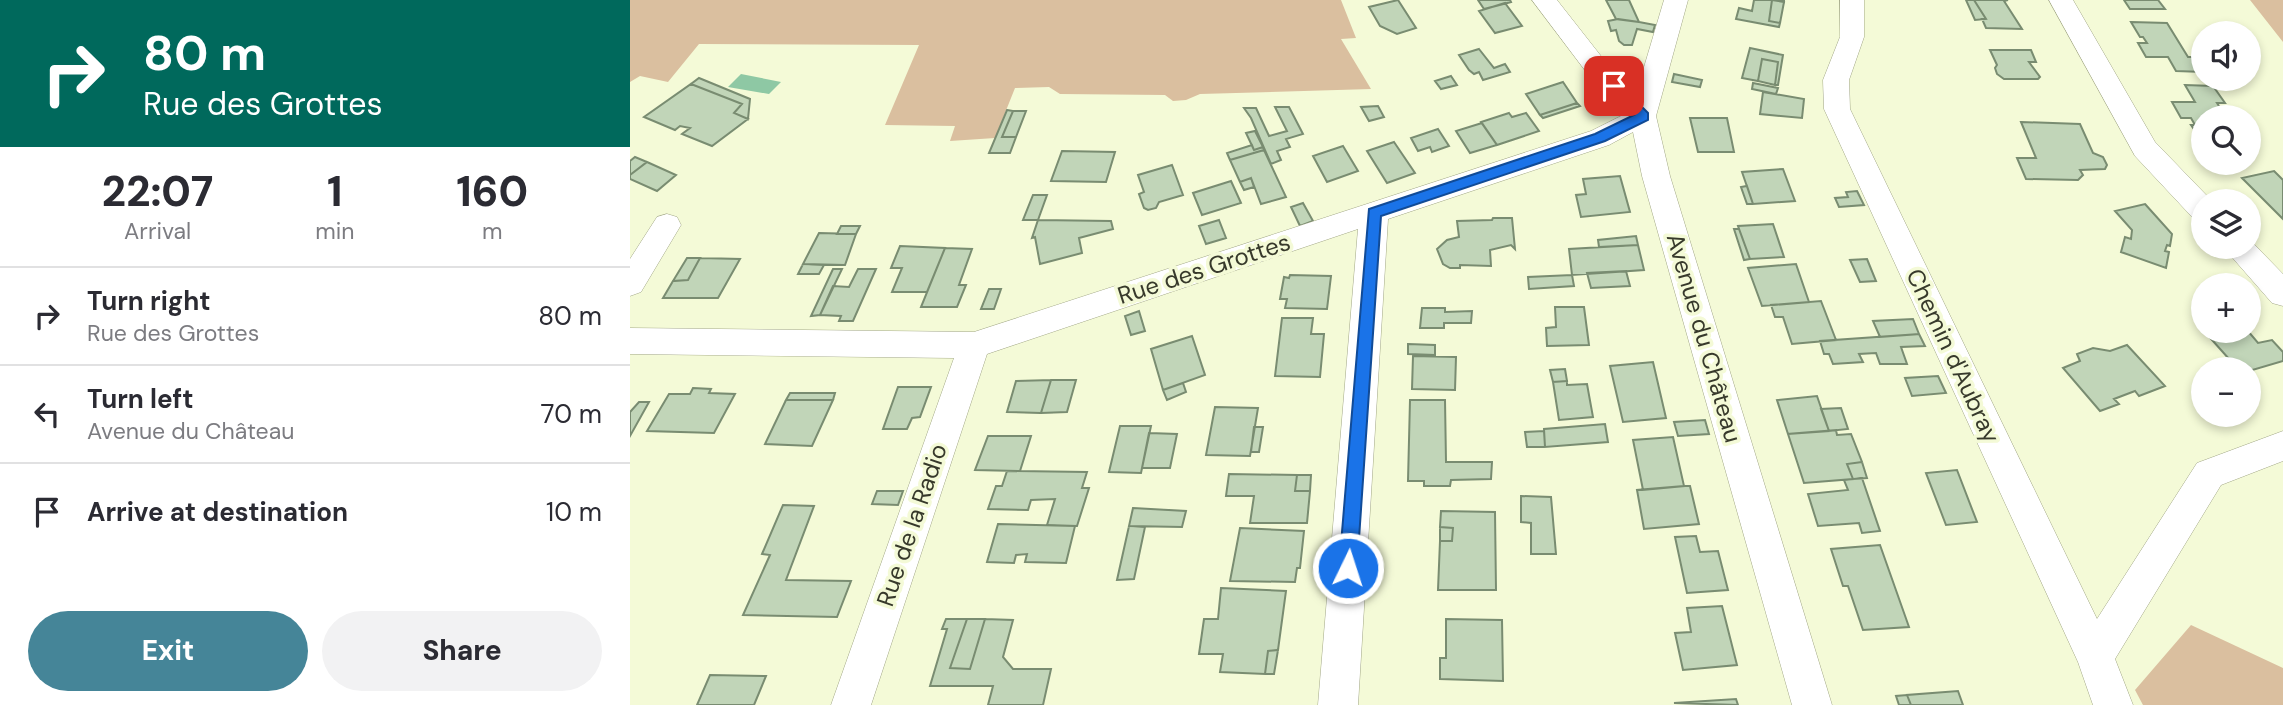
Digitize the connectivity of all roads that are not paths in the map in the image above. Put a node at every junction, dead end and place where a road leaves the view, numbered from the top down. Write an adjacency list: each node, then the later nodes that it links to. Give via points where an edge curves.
1 (1545, 0): 5 (street, via 1599,71)
2 (1676, 0): 5 (street)
3 (1852, 0): 15 (street, Chemin d'Aubray, via 1852,37 1836,80 1837,108)
4 (2062, 0): 6 (street, via 2145,149)
5 (1643, 116): 7 (street, Rue des Grottes, via 1600,138); 18 (street, Avenue du Château, via 1656,176)
6 (2191, 197)
7 (1374, 213): 13 (street, Rue des Grottes); 17 (street)
8 (667, 225): 10 (street)
9 (2249, 259): 11 (street)
10 (630, 284)
11 (2283, 294)
12 (630, 341): 13 (street, Rue des Grottes)
13 (974, 345): 16 (street, Rue de la Radio)
14 (2283, 446): 15 (street, via 2209,474)
15 (2095, 656): 19 (street, Chemin d'Aubray)
16 (850, 705)
17 (1338, 705)
18 (1812, 705)
19 (2113, 705)

